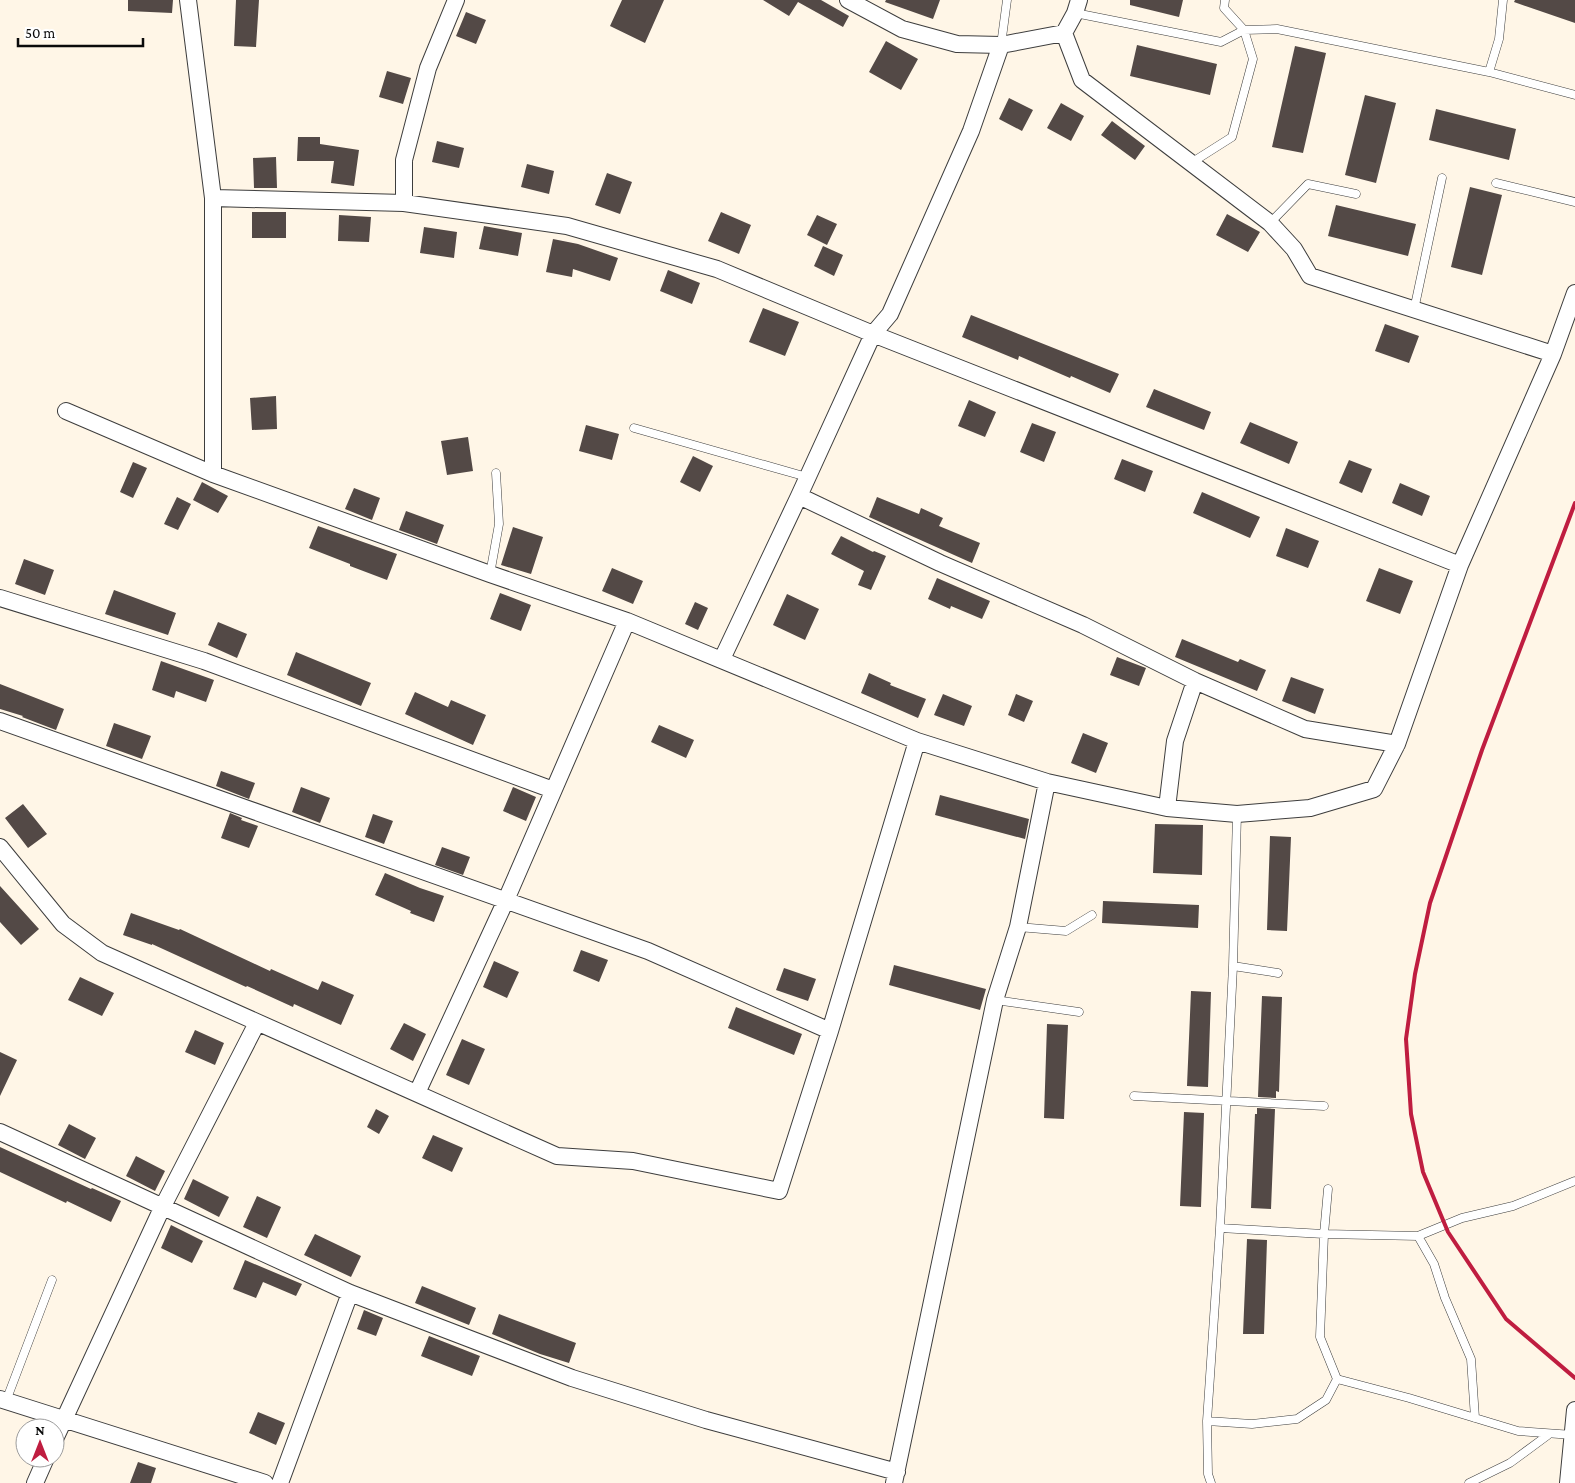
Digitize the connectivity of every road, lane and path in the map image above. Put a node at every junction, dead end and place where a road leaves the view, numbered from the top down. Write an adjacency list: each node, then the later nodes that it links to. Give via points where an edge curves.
1 (188, 0): 17 (street)
2 (456, 0): 19 (street, via 428,68 404,160)
3 (848, 0): 10 (street, via 902,29 957,44)
4 (1007, 0): 10 (lane)
5 (1225, 0): 8 (lane, via 1224,8)
6 (1503, 0): 11 (lane, via 1498,39)
7 (1077, 7): 8 (lane, via 1221,42); 9 (street)
8 (1244, 30): 11 (lane, via 1277,29); 13 (lane, via 1253,59 1232,137)
9 (1064, 32): 10 (street); 13 (street, via 1082,80)
10 (1001, 45): 23 (street, via 971,130 890,314)
11 (1489, 72): 12 (lane)
12 (1575, 95)
13 (1191, 163): 20 (street)
14 (1442, 178): 22 (lane)
15 (1496, 182): 18 (lane)
16 (1356, 194): 20 (lane, via 1308,184)
17 (212, 198): 19 (street); 28 (street)
18 (1575, 202)
19 (404, 203): 23 (street, via 577,229 717,269)
20 (1270, 223): 22 (street, via 1294,249 1310,276)
21 (1575, 293): 24 (street)
22 (1414, 310): 24 (street)
23 (873, 334): 29 (street); 31 (street)
24 (1553, 354): 31 (street)
25 (66, 411): 28 (street)
26 (634, 428): 29 (lane)
27 (496, 473): 32 (lane, via 499,524)
28 (213, 474): 32 (street)
29 (807, 477): 30 (street)
30 (799, 496): 35 (street); 36 (street, via 940,563 1083,625)
31 (1460, 565): 39 (street)
32 (490, 574): 34 (street)
33 (0, 598): 41 (street, via 204,661)
34 (627, 620): 35 (street); 41 (street)
35 (722, 659): 38 (street)
36 (1195, 681): 39 (street, via 1305,729); 42 (street, via 1175,742)
37 (0, 721): 45 (street)
38 (916, 741): 40 (street); 53 (street)
39 (1397, 744): 43 (street, via 1374,789 1310,808)
40 (1047, 782): 42 (street); 47 (street)
41 (553, 790): 45 (street)
42 (1167, 808): 43 (street)
43 (1237, 814): 48 (lane)
44 (0, 848): 52 (street, via 63,924 102,953)
45 (506, 900): 53 (street, via 648,952); 54 (street)
46 (1092, 915): 47 (lane, via 1066,931)
47 (1018, 927): 50 (street)
48 (1233, 966): 49 (lane); 56 (lane)
49 (1278, 973)
50 (995, 1000): 51 (lane); 78 (street)
51 (1079, 1012)
52 (257, 1023): 54 (street); 61 (street)
53 (830, 1031): 54 (street, via 779,1191 633,1161 557,1156)
54 (417, 1093)
55 (1134, 1096): 56 (lane)
56 (1226, 1101): 57 (lane); 62 (lane)
57 (1324, 1106)
58 (0, 1132): 61 (street)
59 (1575, 1181): 64 (lane, via 1513,1206 1462,1218)
60 (1328, 1190): 63 (lane)
61 (162, 1208): 66 (street); 71 (street)
62 (1220, 1228): 63 (lane); 74 (lane)
63 (1324, 1234): 64 (lane); 67 (lane, via 1320,1337)
64 (1418, 1236): 72 (lane, via 1434,1264 1471,1359)
65 (52, 1280): 68 (lane)
66 (350, 1293): 78 (street, via 572,1378); 81 (street)
67 (1337, 1379): 72 (lane); 74 (lane, via 1326,1400 1297,1419 1252,1424)
68 (3, 1400): 70 (street)
69 (1575, 1410): 76 (street)
70 (58, 1418)
71 (65, 1418)
72 (1475, 1418): 75 (lane, via 1518,1431)
73 (65, 1420): 80 (street)
74 (1207, 1421): 82 (lane)
75 (1548, 1435): 76 (lane); 83 (lane, via 1510,1463)
76 (1573, 1436): 84 (street)
77 (42, 1468): 79 (street)
78 (895, 1478)
79 (35, 1483)
80 (265, 1483)
81 (280, 1483)
82 (1211, 1483)
83 (1468, 1483)
84 (1568, 1483)

